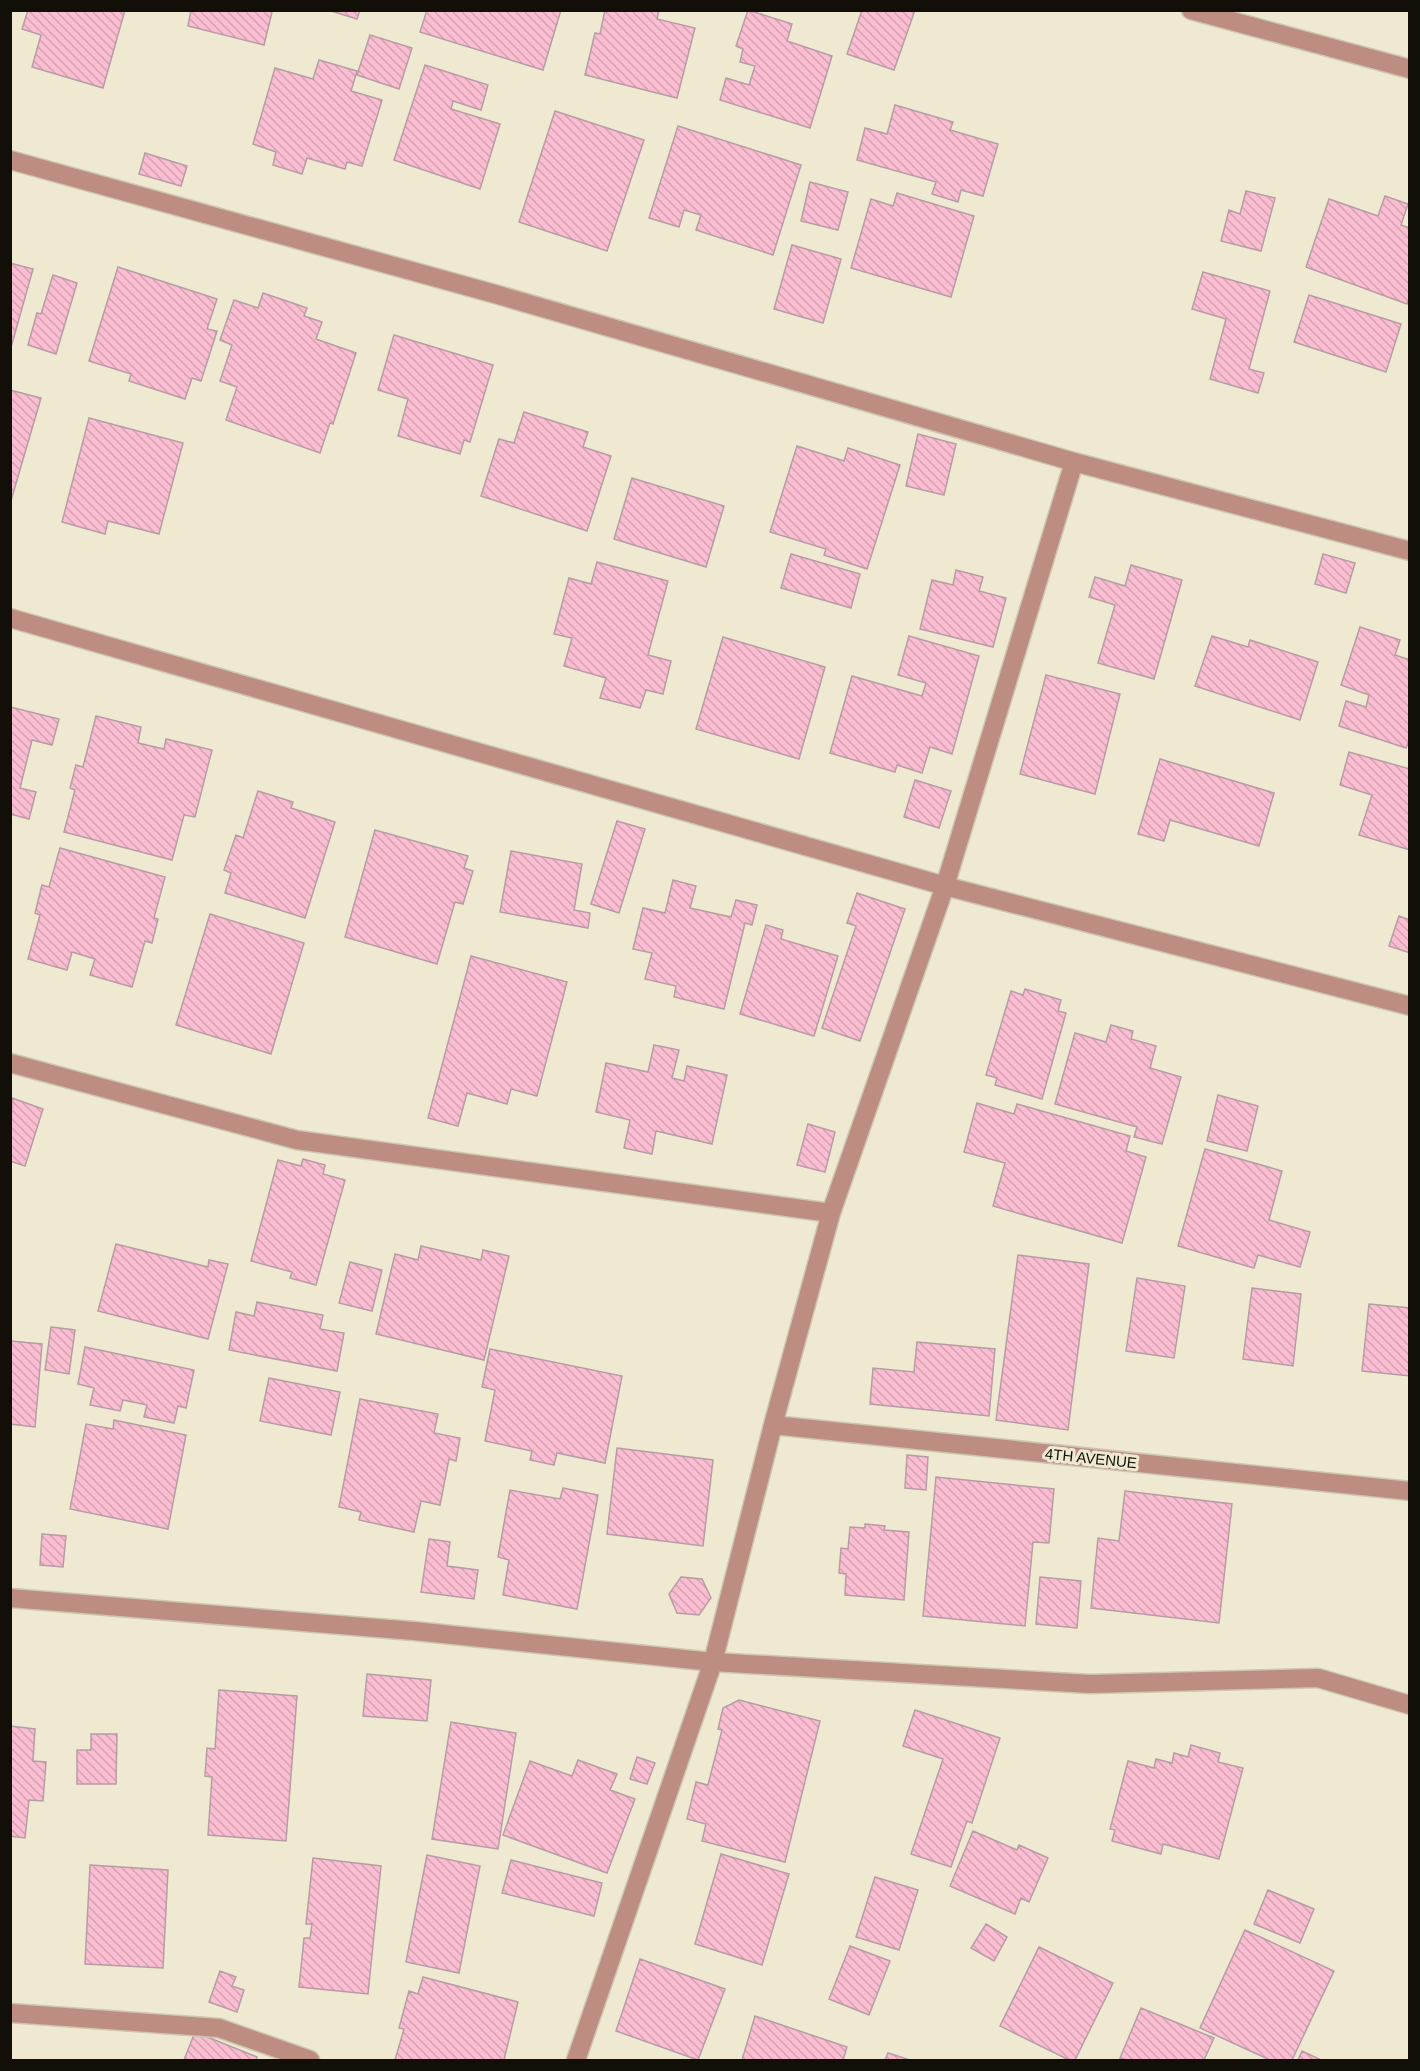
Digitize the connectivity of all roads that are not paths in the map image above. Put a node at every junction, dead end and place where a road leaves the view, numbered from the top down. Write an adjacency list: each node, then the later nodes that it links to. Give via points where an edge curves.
1 (1191, 10): 2 (street)
2 (1410, 69)
3 (10, 160): 4 (street, via 483,291)
4 (1074, 462): 5 (street); 7 (street)
5 (1410, 551)
6 (10, 618): 7 (street)
7 (945, 886): 8 (street); 10 (street)
8 (1410, 1006)
9 (10, 1063): 10 (street, via 297,1140)
10 (831, 1213): 11 (street)
11 (773, 1425): 12 (street, 4TH AVENUE); 14 (street)
12 (1410, 1491)
13 (10, 1598): 14 (street, via 414,1631)
14 (714, 1662): 15 (street, via 1090,1684 1318,1678); 18 (street)
15 (1410, 1705)
16 (10, 2013): 17 (street, via 219,2028)
17 (310, 2061)
18 (576, 2061)

